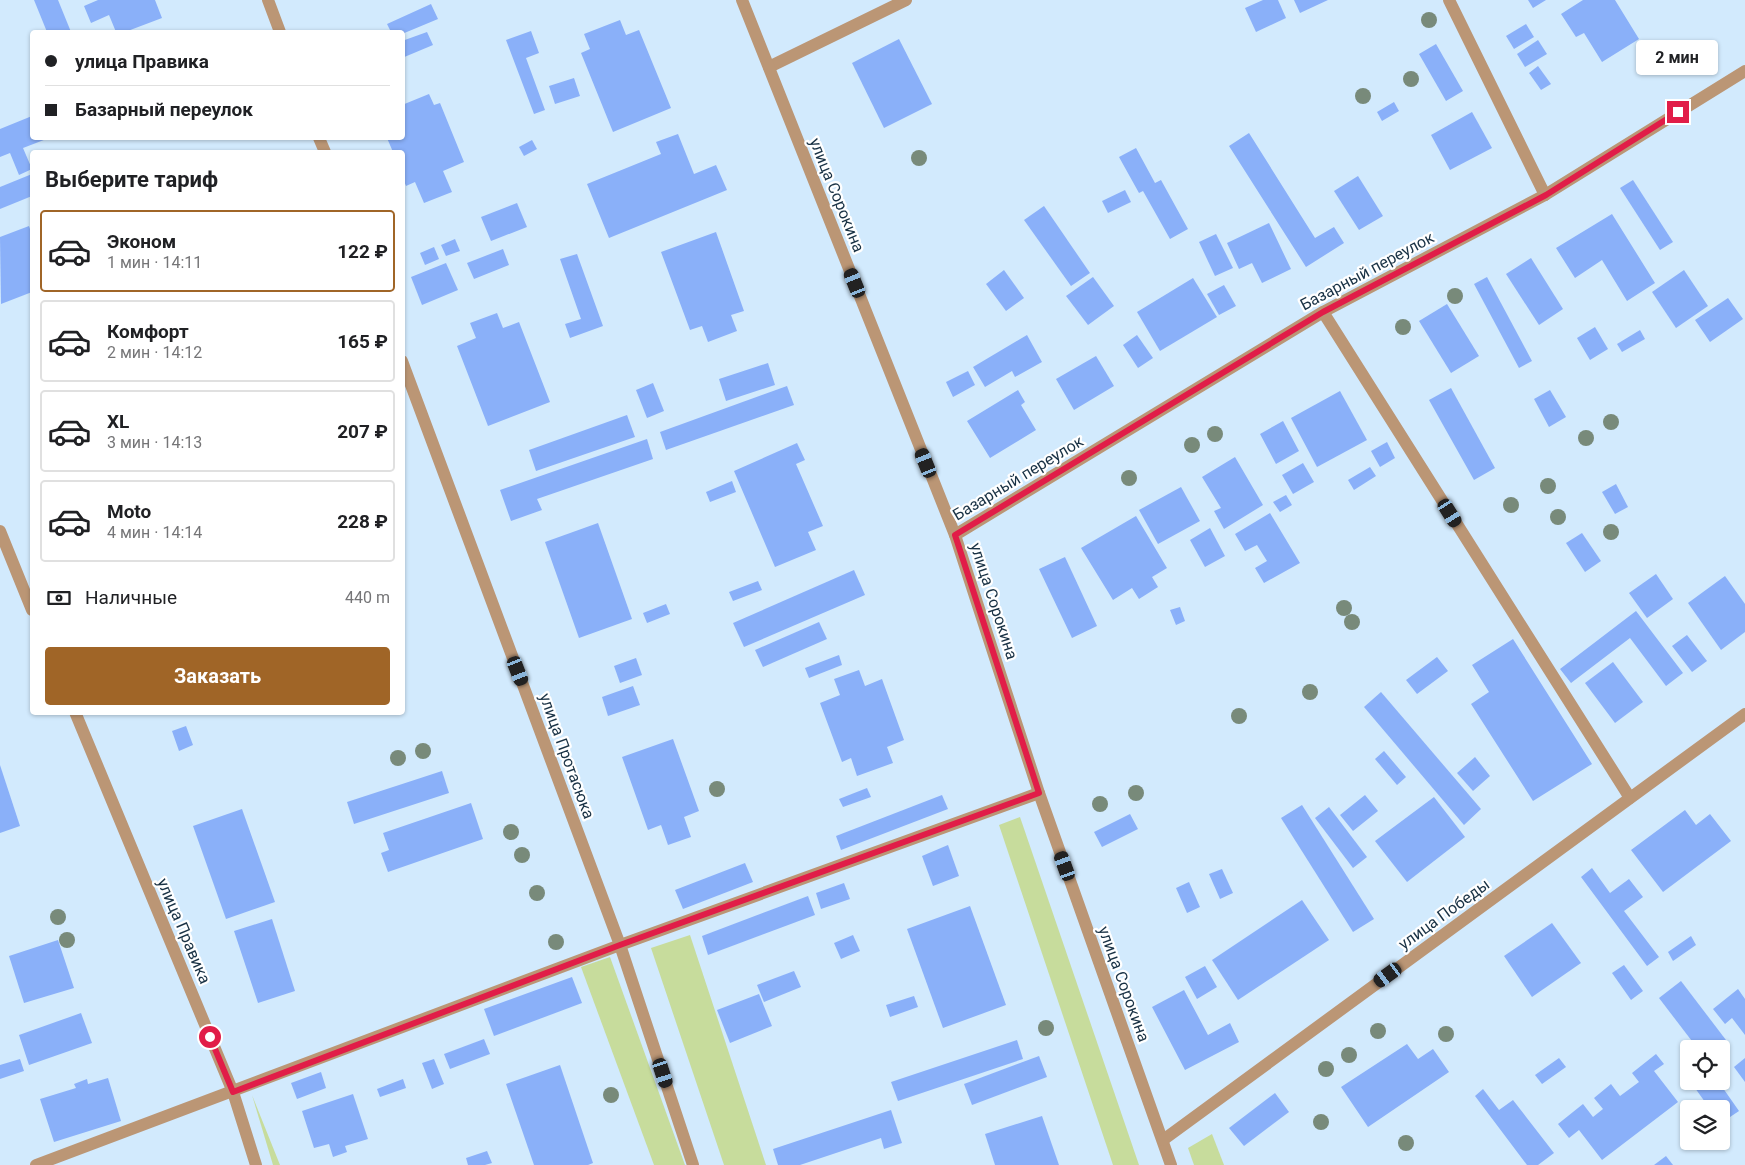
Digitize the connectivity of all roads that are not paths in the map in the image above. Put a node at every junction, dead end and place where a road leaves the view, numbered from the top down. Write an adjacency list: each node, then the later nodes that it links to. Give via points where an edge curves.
1 (268, 0): 5 (street)
2 (742, 0): 6 (street, улица Сорокина)
3 (906, 0): 6 (street)
4 (1449, 0): 8 (street)
5 (279, 30)
6 (769, 67): 12 (street, улица Сорокина)
7 (1745, 71): 8 (street, Базарный переулок)
8 (1546, 195): 9 (street, Базарный переулок)
9 (1323, 312): 12 (street, Базарный переулок); 17 (street)
10 (405, 369): 18 (street, улица Протасюка)
11 (0, 531): 13 (street)
12 (955, 535): 16 (street, улица Сорокина)
13 (30, 605)
14 (76, 715): 19 (street, улица Правика)
15 (1743, 720): 17 (street, улица Победы)
16 (1039, 793): 18 (street); 20 (street, улица Сорокина)
17 (1630, 798): 20 (street, улица Победы)
18 (620, 945): 19 (street); 23 (street, улица Протасюка)
19 (233, 1092): 21 (street); 22 (street, улица Правика)
20 (1163, 1140): 24 (street, улица Сорокина)
21 (36, 1165)
22 (256, 1165)
23 (693, 1165)
24 (1171, 1165)

